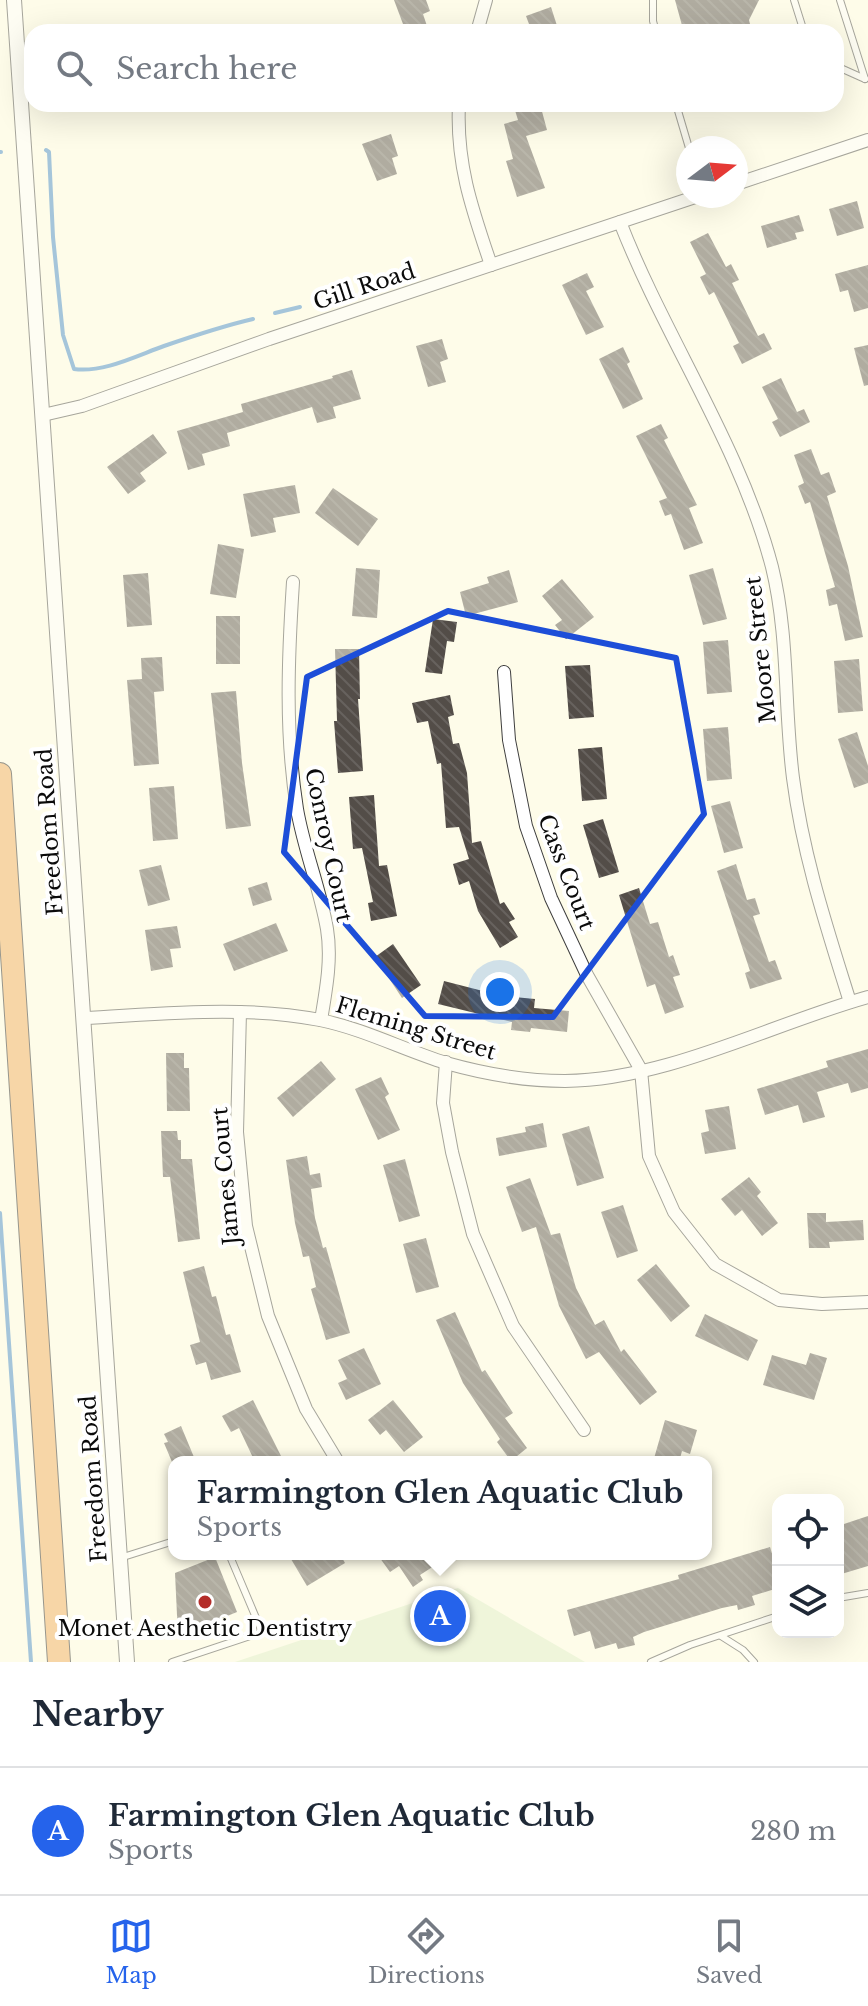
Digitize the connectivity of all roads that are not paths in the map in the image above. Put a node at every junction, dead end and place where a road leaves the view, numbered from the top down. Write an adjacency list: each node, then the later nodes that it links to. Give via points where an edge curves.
1 (14, 0): 19 (street, Freedom Road)
2 (486, 0): 6 (street)
3 (653, 0): 7 (lane)
4 (794, 0): 8 (lane)
5 (840, 0): 10 (lane)
6 (479, 24)
7 (654, 24)
8 (802, 24)
9 (844, 70): 10 (lane)
10 (867, 80)
11 (458, 112): 18 (street, via 460,163)
12 (678, 112): 13 (lane)
13 (685, 136)
14 (868, 140): 15 (street)
15 (748, 180)
16 (676, 203): 17 (street, Gill Road)
17 (620, 222): 18 (street, Gill Road); 24 (street, Moore Street, via 730,453 772,567 800,831)
18 (491, 265): 19 (street, Gill Road)
19 (43, 415): 26 (street, Freedom Road)
20 (293, 582): 27 (street, Conroy Court, via 288,724 297,811 327,929 328,978)
21 (504, 672): 29 (street, Cass Court, via 509,740 526,826 551,898 587,975)
22 (0, 774): 40 (highway)
23 (868, 997): 24 (street, Fleming Street)
24 (850, 1002): 29 (street, Fleming Street)
25 (240, 1012): 26 (street, Fleming Street); 27 (street, Fleming Street); 32 (street, James Court, via 237,1132 246,1226 268,1316 306,1409)
26 (84, 1018): 34 (street, Freedom Road)
27 (321, 1020): 28 (street, Fleming Street)
28 (446, 1062): 29 (street, Fleming Street, via 530,1080 569,1081); 31 (street, via 443,1103 473,1234 513,1326)
29 (641, 1070): 30 (street, via 649,1156 674,1212 715,1264 779,1300)
30 (868, 1302)
31 (584, 1430)
32 (334, 1456)
33 (168, 1543): 34 (lane)
34 (120, 1558): 41 (street, Freedom Road)
35 (232, 1560): 42 (lane, via 262,1632)
36 (868, 1593): 37 (lane)
37 (844, 1597)
38 (772, 1618): 39 (lane)
39 (721, 1636): 43 (lane); 44 (lane)
40 (59, 1662)
41 (127, 1662)
42 (172, 1662)
43 (651, 1662)
44 (754, 1662)

